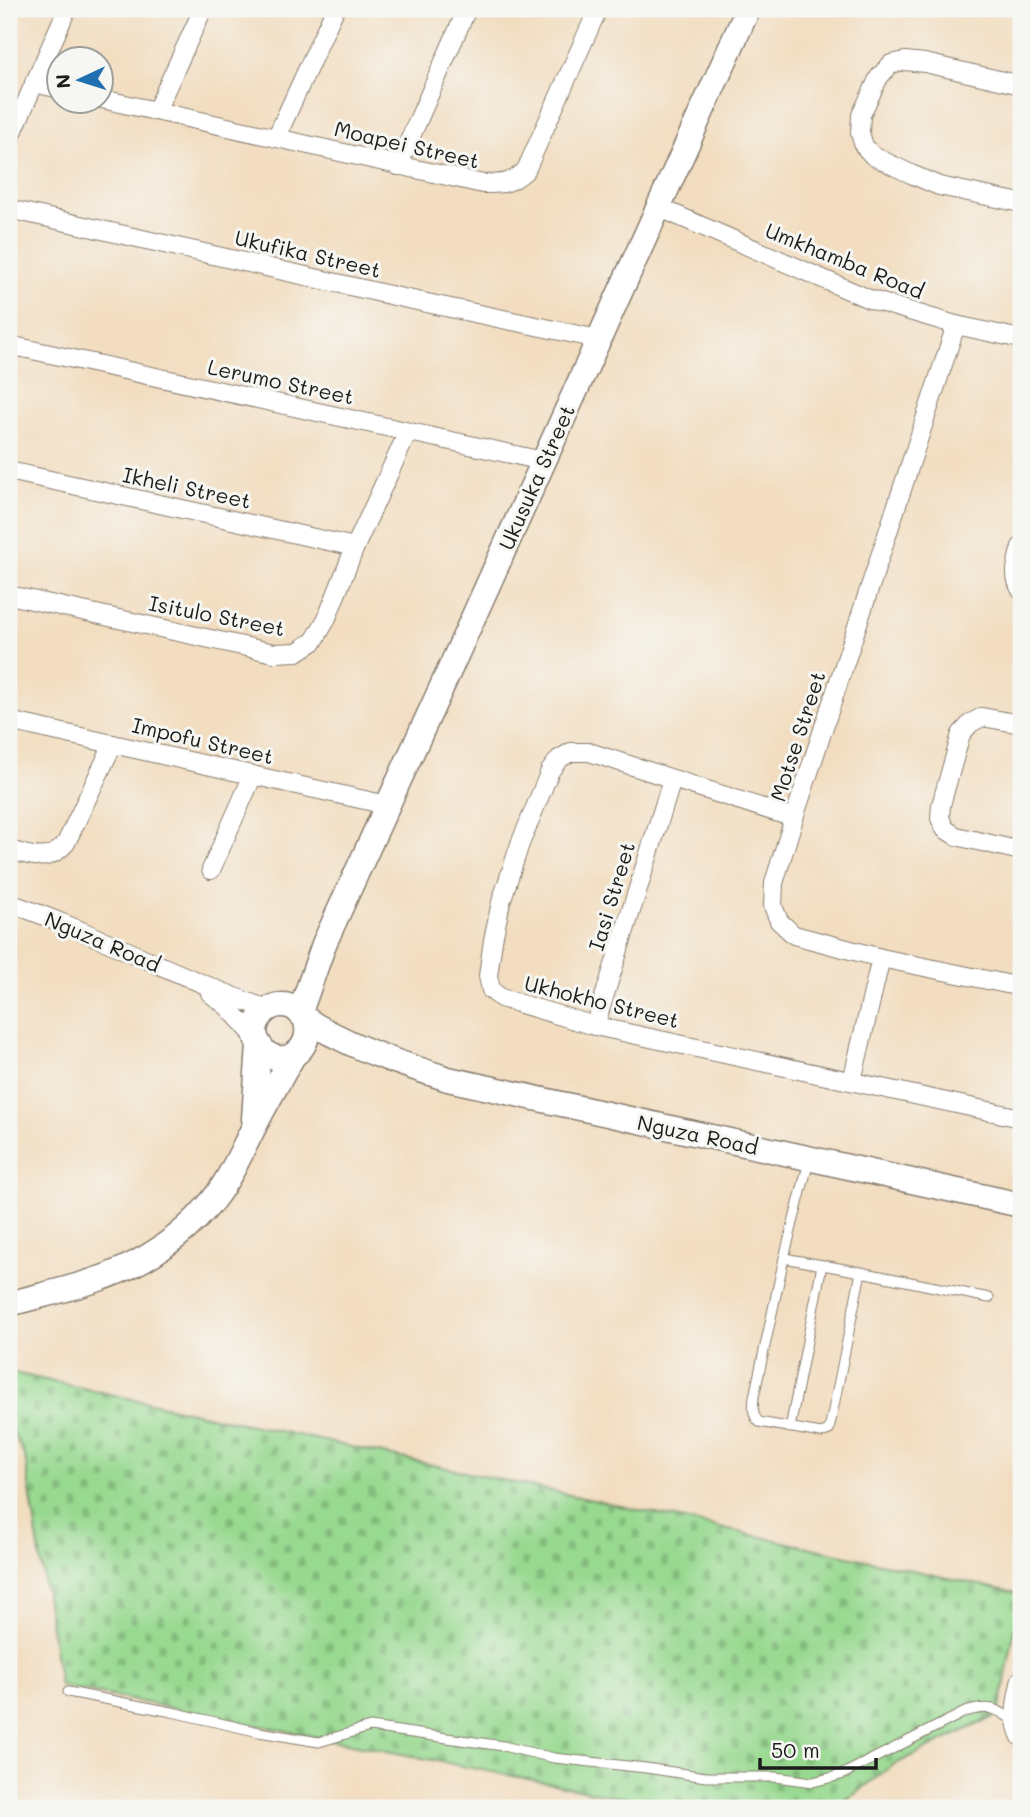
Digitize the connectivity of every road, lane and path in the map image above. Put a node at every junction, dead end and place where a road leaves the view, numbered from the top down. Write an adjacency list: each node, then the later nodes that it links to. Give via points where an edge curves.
1 (67, 9): 7 (street)
2 (203, 9): 11 (street)
3 (335, 9): 12 (street)
4 (467, 9): 14 (street)
5 (598, 9): 14 (street, Moapei Street, via 526,170 515,180 483,184)
6 (748, 9): 16 (street, Ukusuka Street)
7 (33, 83): 9 (street); 13 (street)
8 (1021, 85): 15 (street, via 925,63 891,64 879,76 861,115 860,133 873,156 911,174 940,186)
9 (46, 86)
10 (116, 102): 11 (street, Moapei Street)
11 (156, 111): 12 (street, Moapei Street)
12 (276, 138): 14 (street, Moapei Street)
13 (9, 141)
14 (398, 166)
15 (1021, 203)
16 (658, 207): 18 (street, Umkhamba Road, via 869,299); 19 (street, Ukusuka Street)
17 (9, 209): 19 (street, Ukufika Street)
18 (956, 325): 20 (street, Umkhamba Road); 35 (street, Motse Street)
19 (598, 339): 23 (street, Ukusuka Street)
20 (1021, 339)
21 (9, 345): 22 (street, Lerumo Street)
22 (408, 432): 23 (street, Lerumo Street); 25 (street, Isitulo Street)
23 (543, 461): 34 (street, Ukusuka Street)
24 (9, 471): 25 (street, Ikheli Street)
25 (355, 547): 28 (street, Isitulo Street, via 326,620 314,641 297,652 274,653)
26 (1021, 547): 27 (street, via 1016,563)
27 (1021, 590)
28 (9, 596)
29 (9, 721): 31 (street, Impofu Street)
30 (1021, 724): 37 (street, via 982,717 961,734 940,818 945,829 956,836)
31 (113, 744): 32 (street, Impofu Street); 36 (street, via 60,850 42,857)
32 (253, 775): 34 (street, Impofu Street); 38 (street)
33 (672, 780): 35 (street, Ukhokho Street); 46 (street, Iasi Street); 46 (street, Ukhokho Street, via 589,752 572,752 559,759 520,844 501,902 488,976 491,990 501,998)
34 (387, 806): 40 (street, Ukusuka Street)
35 (794, 818): 41 (street, Motse Street, via 774,883 773,906 779,921 794,935)
36 (9, 850)
37 (1021, 851)
38 (211, 870)
39 (9, 903): 42 (street, Nguza Road)
40 (324, 944): 44 (street, Ukusuka Street); 45 (street, Ukusuka Street)
41 (881, 958): 43 (street, Motse Street); 50 (street)
42 (197, 982): 44 (street, Nguza Road); 47 (street, Nguza Road, via 227,1006)
43 (1021, 987)
44 (271, 1007): 45 (street, via 285,1005); 47 (street, via 257,1021)
45 (303, 1015): 48 (street, via 308,1035); 49 (street, Nguza Road)
46 (594, 1026): 50 (street, Ukhokho Street)
47 (258, 1041): 48 (street, via 275,1057); 52 (street)
48 (296, 1053): 49 (street, Nguza Road, via 322,1050); 52 (street)
49 (377, 1056): 53 (street, Nguza Road, via 448,1079)
50 (852, 1081): 51 (street, Ukhokho Street)
51 (1021, 1118)
52 (254, 1127): 59 (street, via 235,1167 208,1206 168,1243 108,1276)
53 (809, 1159): 54 (street, Nguza Road); 55 (lane)
54 (1021, 1205)
55 (783, 1258): 56 (lane); 60 (lane, via 753,1410 760,1422)
56 (822, 1265): 57 (lane); 60 (lane)
57 (861, 1272): 58 (lane); 60 (lane, via 829,1430)
58 (989, 1298)
59 (9, 1304)
60 (790, 1428)
61 (1021, 1679): 63 (street, via 1015,1710)
62 (68, 1692): 63 (lane, via 319,1742 370,1727 503,1745 554,1758 706,1777 813,1782 841,1775 978,1708 998,1710)
63 (1019, 1730)

